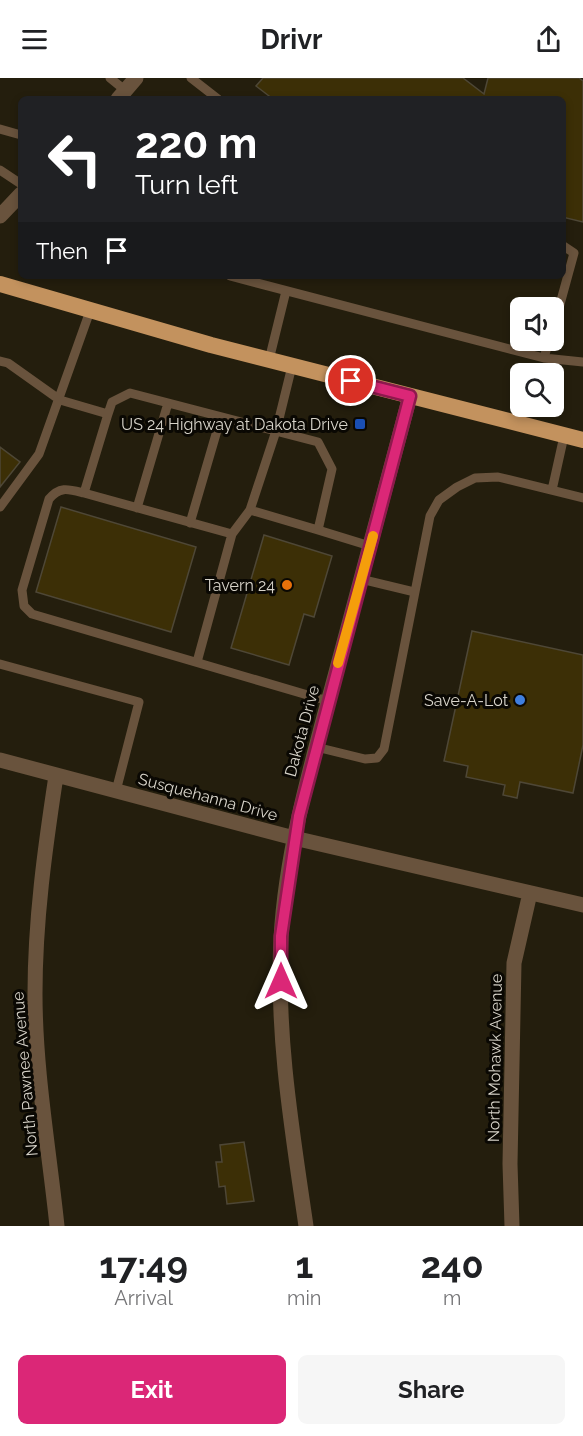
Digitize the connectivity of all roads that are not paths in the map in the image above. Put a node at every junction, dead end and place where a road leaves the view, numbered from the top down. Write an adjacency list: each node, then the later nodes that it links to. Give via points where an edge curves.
1 (110, 78): 4 (lane)
2 (136, 78): 4 (street)
3 (192, 78): 5 (lane)
4 (122, 95)
5 (214, 96)
6 (0, 129): 7 (lane)
7 (18, 134)
8 (0, 170): 9 (lane)
9 (18, 182)
10 (18, 197): 11 (street)
11 (0, 216)
12 (566, 248): 16 (lane, via 574,253)
13 (241, 279): 15 (lane)
14 (0, 284): 17 (highway)
15 (286, 291): 19 (lane); 20 (lane)
16 (562, 297)
17 (90, 311): 20 (highway); 25 (lane)
18 (546, 351): 19 (lane)
19 (544, 358): 22 (lane)
20 (269, 360): 23 (highway)
21 (0, 361): 25 (lane)
22 (583, 362)
23 (292, 366): 24 (highway); 29 (lane)
24 (410, 396): 30 (highway); 41 (street, Dakota Drive)
25 (60, 400): 27 (lane); 35 (lane, via 39,454)
26 (168, 403): 27 (lane, via 130,393 116,398); 28 (lane); 36 (lane)
27 (108, 414): 33 (lane)
28 (221, 417): 29 (lane); 38 (lane)
29 (276, 431): 37 (lane); 39 (lane, via 318,442 332,469)
30 (564, 436): 31 (highway); 32 (lane)
31 (583, 440)
32 (552, 490): 34 (lane); 43 (lane, via 498,477 475,478 439,500 430,516)
33 (84, 493): 36 (lane); 44 (lane, via 62,488 49,499 22,590 24,606 32,614)
34 (583, 498)
35 (0, 507)
36 (136, 508): 38 (lane)
37 (250, 510): 39 (lane); 40 (lane)
38 (190, 523): 40 (lane)
39 (318, 530): 41 (lane)
40 (232, 534): 44 (lane)
41 (370, 546): 42 (street, Dakota Drive)
42 (361, 579): 43 (lane); 46 (street, Dakota Drive)
43 (415, 592): 47 (lane, via 384,749 377,758 365,759)
44 (197, 662): 46 (lane)
45 (0, 664): 50 (lane, via 139,702)
46 (328, 701): 47 (street, Dakota Drive)
47 (316, 747): 51 (street, Dakota Drive)
48 (0, 760): 49 (street, Susquehanna Drive)
49 (56, 776): 50 (street, Susquehanna Drive); 54 (street, North Pawnee Avenue, via 39,893 35,994)
50 (116, 791): 51 (street, Susquehanna Drive)
51 (294, 838): 52 (street, Susquehanna Drive); 55 (street, Dakota Drive, via 281,936 281,1026)
52 (530, 893): 53 (street, Susquehanna Drive); 56 (street, North Mohawk Avenue, via 514,963)
53 (583, 905)
54 (57, 1226)
55 (306, 1226)
56 (512, 1226)

